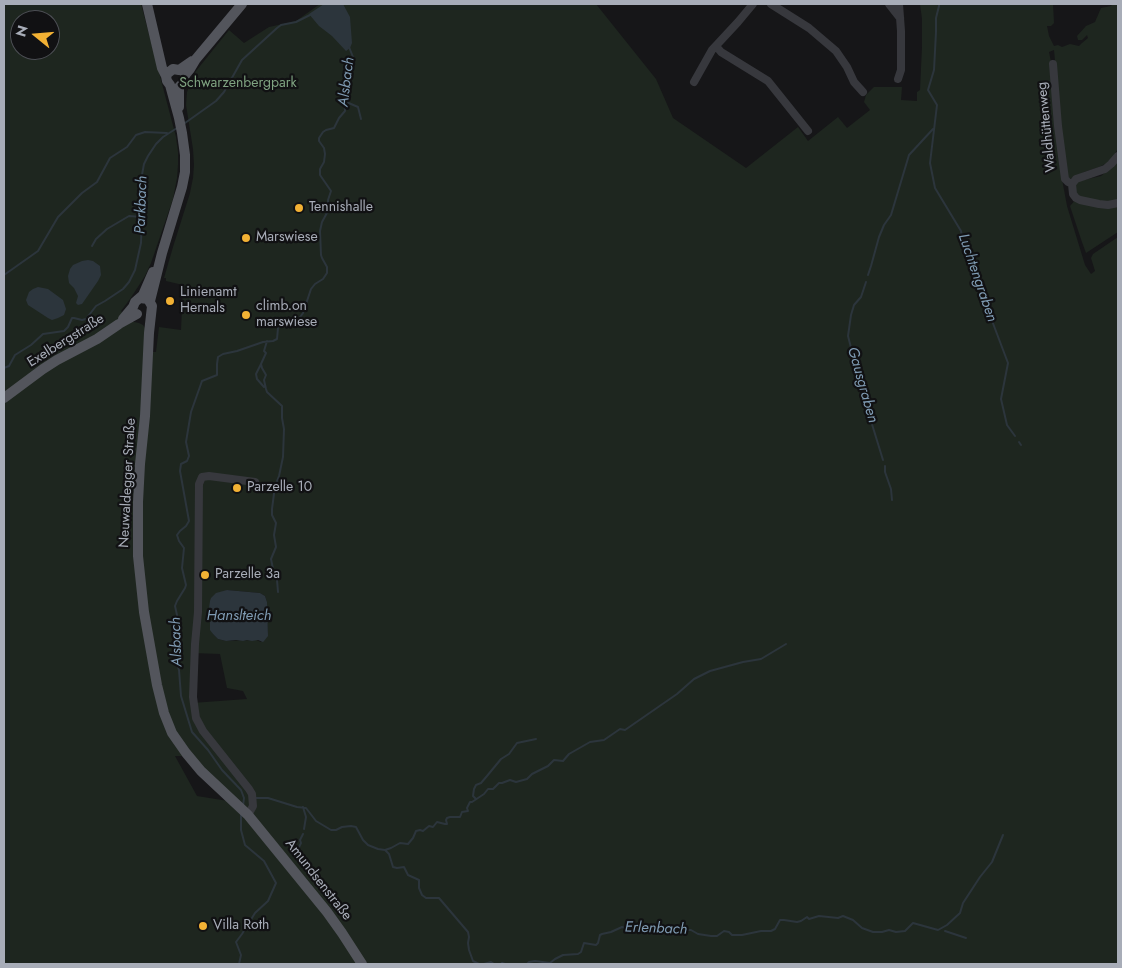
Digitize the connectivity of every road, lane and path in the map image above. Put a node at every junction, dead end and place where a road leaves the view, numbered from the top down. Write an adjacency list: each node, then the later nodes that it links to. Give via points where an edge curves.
1 (147, 4): 10 (main road, via 158,45)
2 (242, 4): 10 (main road, via 190,69)
3 (753, 4): 8 (street)
4 (771, 4): 13 (street, via 809,28 836,52)
5 (889, 4): 7 (street)
6 (899, 4): 7 (street)
7 (900, 18): 11 (street, via 901,70)
8 (716, 46): 12 (street); 14 (street, via 768,81)
9 (1053, 64): 16 (street, Waldhüttenweg, via 1065,178)
10 (175, 77): 18 (main road, via 185,172)
11 (898, 80)
12 (694, 82)
13 (863, 92)
14 (808, 131)
15 (1118, 156): 16 (street, via 1105,169 1076,179)
16 (1072, 184): 17 (street, Waldhüttenweg, via 1073,194 1080,200 1108,205)
17 (1118, 203)
18 (145, 299): 19 (main road, Exelbergstraße, via 135,302); 19 (main road, Neuwaldegger Straße, via 152,306)
19 (141, 312): 20 (main road, Exelbergstraße, via 57,360); 22 (main road, Neuwaldegger Straße, via 149,333 138,502 139,570 162,706 172,733 193,762)
20 (4, 398)
21 (255, 482): 22 (street, via 209,476 202,477 199,484 198,612 193,697 202,731 249,789 253,806)
22 (247, 814): 23 (main road, Amundsenstraße, via 327,912)
23 (362, 964)

